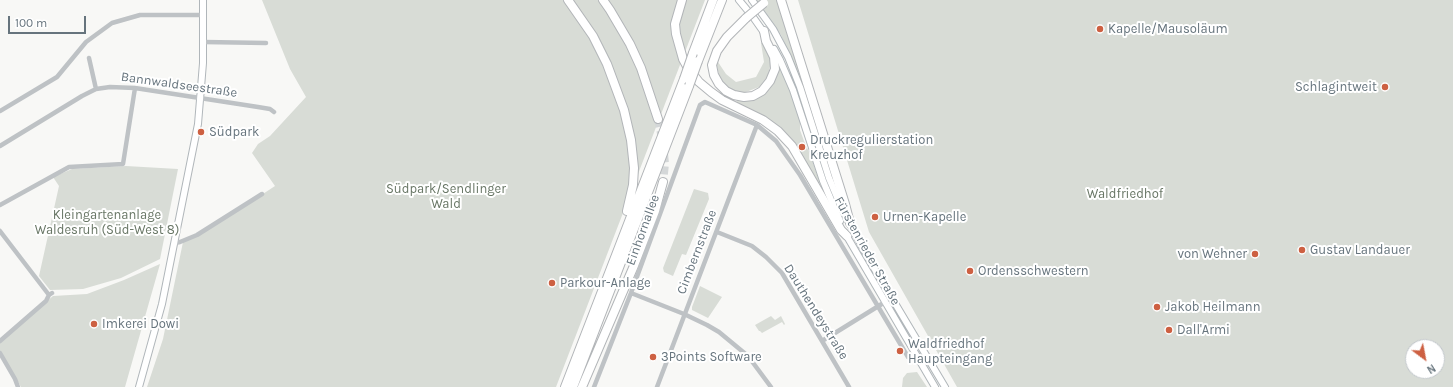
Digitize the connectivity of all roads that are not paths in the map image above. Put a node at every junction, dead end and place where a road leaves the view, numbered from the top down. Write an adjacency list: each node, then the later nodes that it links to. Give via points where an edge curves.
1 (203, 0): 11 (main road)
2 (568, 0): 30 (highway, via 593,36 607,64 630,133 634,168)
3 (603, 0): 22 (highway, via 630,44)
4 (682, 0): 32 (highway, via 675,24 683,59 688,68 699,82 722,100 763,120 778,131 792,146)
5 (722, 0): 45 (highway, bridge)
6 (752, 0): 28 (main road, Fürstenrieder Straße, via 773,29 788,57 832,185)
7 (781, 0): 28 (highway)
8 (767, 1): 12 (highway, bridge, via 727,37 717,51 712,65 719,84 734,96 753,96 762,91 770,81 774,57)
9 (740, 2): 12 (main road, Fürstenrieder Straße)
10 (712, 3): 30 (highway, bridge)
11 (203, 15): 13 (main road); 20 (street, via 140,15 112,23 86,42 56,77)
12 (764, 31): 32 (main road, Fürstenrieder Straße, via 793,90 823,181)
13 (204, 42): 14 (street); 18 (main road)
14 (266, 43)
15 (89, 58): 16 (street)
16 (96, 88): 17 (street, Bannwaldseestraße); 24 (street, Bannwaldseestraße)
17 (135, 88): 18 (street, Bannwaldseestraße); 27 (street, via 123,164 69,167)
18 (201, 97): 21 (street, Bannwaldseestraße, via 270,109); 33 (main road)
19 (703, 102): 23 (street, Fürstenrieder Straße); 34 (street, Einhornallee)
20 (0, 111)
21 (274, 112)
22 (658, 119)
23 (757, 125): 31 (street, Cimbernstraße); 36 (street, Fürstenrieder Straße, via 783,149)
24 (0, 146)
25 (663, 182): 46 (highway, via 633,268)
26 (262, 194): 33 (street, via 197,234)
27 (0, 205)
28 (850, 223): 52 (main road, Fürstenrieder Straße)
29 (0, 231): 38 (street, via 51,294)
30 (624, 232): 44 (highway)
31 (716, 232): 37 (street, Cimbernstraße); 39 (street, Dauthendeystraße, via 752,246 778,269)
32 (846, 236): 35 (main road, Fürstenrieder Straße)
33 (175, 243): 43 (main road, via 162,304)
34 (631, 293): 37 (street); 47 (street, Einhornallee)
35 (885, 302): 36 (street); 41 (main road, Fürstenrieder Straße)
36 (878, 306): 39 (street); 41 (street, Fürstenrieder Straße, via 908,357)
37 (684, 314): 48 (street, Cimbernstraße); 49 (street, via 707,325 734,343 748,356)
38 (0, 341)
39 (822, 341): 50 (street, Dauthendeystraße)
40 (0, 353): 42 (street)
41 (921, 363): 51 (main road, Fürstenrieder Straße)
42 (18, 387)
43 (139, 387)
44 (565, 387)
45 (573, 387)
46 (582, 387)
47 (594, 387)
48 (657, 387)
49 (771, 387)
50 (848, 387)
51 (935, 387)
52 (945, 387)

